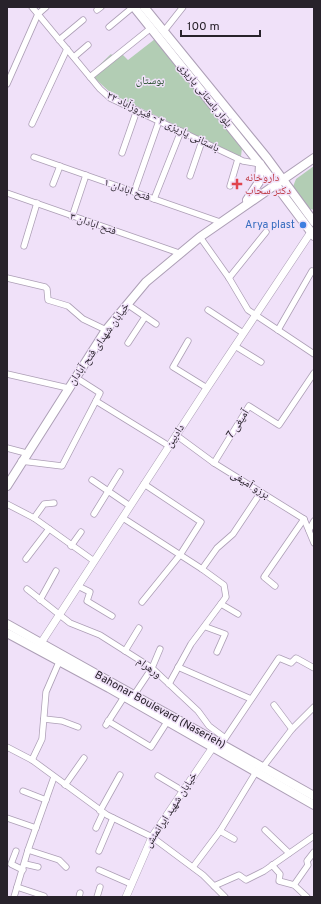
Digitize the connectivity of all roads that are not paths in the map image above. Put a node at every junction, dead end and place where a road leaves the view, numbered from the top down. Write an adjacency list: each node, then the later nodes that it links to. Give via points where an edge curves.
1 (32, 7): 6 (street, باستانی پاریزی ۲ - فیروزآباد ۲۲)
2 (46, 7): 6 (street)
3 (133, 7): 8 (street); 9 (main road, بلوار باستانی پاریزی)
4 (144, 7): 10 (main road, بلوار باستانی پاریزی)
5 (183, 7): 10 (street)
6 (38, 14): 11 (street, باستانی پاریزی ۲ - فیروزآباد ۲۲); 16 (street)
7 (83, 20): 11 (street)
8 (109, 27)
9 (151, 28): 15 (street); 26 (main road, بلوار باستانی پاریزی)
10 (164, 31): 26 (main road, بلوار باستانی پاریزی)
11 (59, 40): 13 (street, باستانی پاریزی ۲ - فیروزآباد ۲۲)
12 (88, 45): 14 (street)
13 (67, 49): 14 (street, باستانی پاریزی ۲ - فیروزآباد ۲۲); 19 (street)
14 (74, 57): 15 (street, باستانی پاریزی ۲ - فیروزآباد ۲۲)
15 (90, 77): 17 (street, باستانی پاریزی ۲ - فیروزآباد ۲۲, via 105,94)
16 (7, 84)
17 (137, 110): 18 (street, باستانی پاریزی ۲ - فیروزآباد ۲۲); 22 (street)
18 (159, 121): 20 (street, باستانی پاریزی ۲ - فیروزآباد ۲۲); 35 (street)
19 (32, 124)
20 (180, 131): 21 (street, باستانی پاریزی ۲ - فیروزآباد ۲۲); 37 (street)
21 (202, 141): 25 (street, باستانی پاریزی ۲ - فیروزآباد ۲۲); 29 (street)
22 (122, 153)
23 (34, 157): 27 (street, فتح ابادان ۱)
24 (314, 158): 30 (main road, خیابان شهدای فتح آبادان)
25 (238, 159): 26 (street, باستانی پاریزی ۲ - فیروزآباد ۲۲); 33 (street)
26 (263, 161): 30 (main road, بلوار باستانی پاریزی); 39 (main road, via 259,182)
27 (60, 166): 28 (street, فتح ابادان ۱); 31 (street)
28 (86, 175): 32 (street, فتح ابادان ۱); 40 (street)
29 (190, 176)
30 (279, 181): 39 (main road, خیابان شهدای فتح آبادان); 42 (main road); 44 (main road)
31 (53, 184)
32 (113, 185): 34 (street); 35 (street, فتح ابادان ۱)
33 (230, 186)
34 (111, 192)
35 (134, 192): 37 (street, فتح ابادان ۱)
36 (7, 193): 38 (street, فتح ابادان ۳)
37 (154, 199): 41 (street, فتح ابادان ۱)
38 (37, 203): 40 (street, فتح ابادان ۳); 46 (street)
39 (242, 207): 41 (main road, خیابان شهدای فتح آبادان)
40 (72, 217): 47 (street, فتح ابادان ۳)
41 (220, 222): 45 (main road, خیابان شهدای فتح آبادان)
42 (314, 222)
43 (266, 232): 50 (street)
44 (313, 234): 53 (street, دادبین)
45 (200, 237): 47 (main road, خیابان شهدای فتح آبادان); 50 (street)
46 (24, 246)
47 (179, 253): 51 (main road, خیابان شهدای فتح آبادان, via 146,282)
48 (312, 271): 57 (street)
49 (7, 278): 56 (street, via 47,289 48,300 68,306 83,319)
50 (229, 278): 53 (street, via 248,310)
51 (127, 304): 54 (street); 56 (main road, خیابان شهدای فتح آبادان)
52 (208, 310): 58 (street)
53 (255, 315): 57 (street); 58 (street, دادبین)
54 (145, 317): 55 (street); 60 (street)
55 (156, 324)
56 (106, 330): 66 (main road, خیابان شهدای فتح آبادان)
57 (278, 330): 62 (street)
58 (243, 333): 61 (street, دادبین)
59 (188, 341): 68 (street, via 173,367)
60 (128, 343)
61 (234, 346): 63 (street); 68 (street, دادبین)
62 (314, 354)
63 (261, 362)
64 (314, 373): 75 (street, آمیغی 7, via 279,425 249,406)
65 (7, 374): 67 (street)
66 (75, 378): 67 (main road, خیابان شهدای فتح آبادان); 69 (street, via 100,393)
67 (68, 388): 73 (main road, خیابان شهدای فتح آبادان)
68 (207, 388): 70 (street, دادبین)
69 (96, 401): 71 (street); 74 (street, via 62,466)
70 (176, 435): 71 (street, دادبین); 75 (street, برزو آمیغی)
71 (169, 446): 78 (street, دادبین)
72 (7, 448): 73 (street)
73 (26, 453): 74 (main road, خیابان شهدای فتح آبادان)
74 (22, 461): 79 (main road, خیابان شهدای فتح آبادان)
75 (214, 463): 81 (street, برزو آمیغی)
76 (120, 472): 80 (street)
77 (92, 480): 80 (street)
78 (144, 484): 84 (street, دادبین); 95 (street, via 201,522)
79 (7, 486)
80 (107, 491): 84 (street); 85 (street)
81 (261, 492): 88 (street, برزو آمیغی); 98 (street, via 233,534 216,548)
82 (54, 503): 86 (street, via 44,504)
83 (7, 504): 86 (street)
84 (130, 506): 87 (street, دادبین)
85 (94, 514)
86 (34, 518): 90 (street)
87 (123, 518): 95 (street); 97 (street, دادبین)
88 (304, 519): 91 (street); 101 (street, via 264,577)
89 (314, 521): 91 (street)
90 (49, 529): 94 (street); 96 (street)
91 (309, 530): 93 (street)
92 (81, 532): 94 (street)
93 (314, 543)
94 (72, 546): 97 (street)
95 (180, 555): 98 (street); 104 (street)
96 (26, 559)
97 (94, 561): 100 (street, دادبین)
98 (202, 569): 105 (street, via 224,585 226,597)
99 (56, 571): 103 (street)
100 (78, 586): 107 (street, دادبین); 108 (street, via 90,592 87,601)
101 (276, 586)
102 (27, 589): 103 (street, ورهرام)
103 (40, 600): 107 (street, ورهرام)
104 (142, 602)
105 (221, 604): 106 (street); 110 (street)
106 (238, 614)
107 (59, 616): 113 (street, دادبین); 115 (street, ورهرام, via 100,634)
108 (112, 616)
109 (7, 624): 113 (main road, Bahonar Boulevard (Naserieh))
110 (206, 626): 116 (street, via 225,634); 118 (street, via 191,644)
111 (139, 628): 115 (street)
112 (7, 633): 117 (main road, Bahonar Boulevard (Naserieh))
113 (41, 643): 122 (main road, Bahonar Boulevard (Naserieh))
114 (160, 649): 119 (street)
115 (125, 651): 119 (street, ورهرام)
116 (217, 652)
117 (59, 662): 123 (main road, Bahonar Boulevard (Naserieh)); 127 (street, via 46,692)
118 (178, 667): 121 (street); 124 (street)
119 (152, 668): 121 (street, ورهرام); 122 (street)
120 (313, 668): 124 (street, via 296,658 291,663 279,658)
121 (169, 684): 131 (street, ورهرام, via 198,711)
122 (134, 695): 131 (main road, Bahonar Boulevard (Naserieh))
123 (124, 697): 128 (main road, Bahonar Boulevard (Naserieh)); 128 (street, via 107,723 151,747)
124 (251, 699): 131 (street)
125 (274, 705): 130 (street)
126 (314, 707): 130 (street)
127 (44, 719): 129 (street, via 62,721); 135 (street, via 42,739)
128 (167, 722): 133 (main road, Bahonar Boulevard (Naserieh))
129 (78, 727)
130 (292, 729): 136 (street)
131 (223, 741): 136 (main road, Bahonar Boulevard (Naserieh))
132 (7, 747): 135 (street)
133 (213, 747): 136 (main road, Bahonar Boulevard (Naserieh)); 142 (street, خیابان شهید ایرانمنش)
134 (84, 758): 140 (street)
135 (32, 760): 139 (street)
136 (259, 769): 144 (main road, Bahonar Boulevard (Naserieh)); 151 (street)
137 (120, 775): 145 (street)
138 (158, 776): 142 (street)
139 (54, 777): 140 (street); 143 (street)
140 (65, 785): 145 (street)
141 (23, 791): 143 (street)
142 (183, 791): 152 (street, خیابان شهید ایرانمنش)
143 (46, 800): 148 (street)
144 (313, 800)
145 (102, 812): 147 (street); 149 (street)
146 (7, 818): 148 (street)
147 (114, 818): 152 (street); 157 (street)
148 (36, 828): 155 (street)
149 (96, 828)
150 (266, 830): 159 (street)
151 (220, 831): 154 (street); 164 (street)
152 (152, 837): 164 (street); 167 (street, خیابان شهید ایرانمنش)
153 (313, 838): 159 (street)
154 (234, 839)
155 (28, 850): 160 (street); 163 (street, via 59,860)
156 (16, 851): 165 (street, via 11,864)
157 (99, 851)
158 (314, 852): 168 (street)
159 (289, 853): 161 (street)
160 (25, 864): 162 (street); 165 (street)
161 (272, 865): 168 (street, via 280,874 279,881); 169 (street, via 246,880 239,875)
162 (38, 867)
163 (66, 867)
164 (193, 867): 169 (street)
165 (23, 870): 170 (street)
166 (98, 870): 167 (street)
167 (131, 884): 175 (street, خیابان شهید ایرانمنش)
168 (294, 885): 177 (street)
169 (214, 886): 176 (street)
170 (17, 887): 172 (street); 173 (street)
171 (100, 887): 174 (street)
172 (44, 896)
173 (14, 897)
174 (97, 897)
175 (126, 897)
176 (225, 897)
177 (307, 897)

